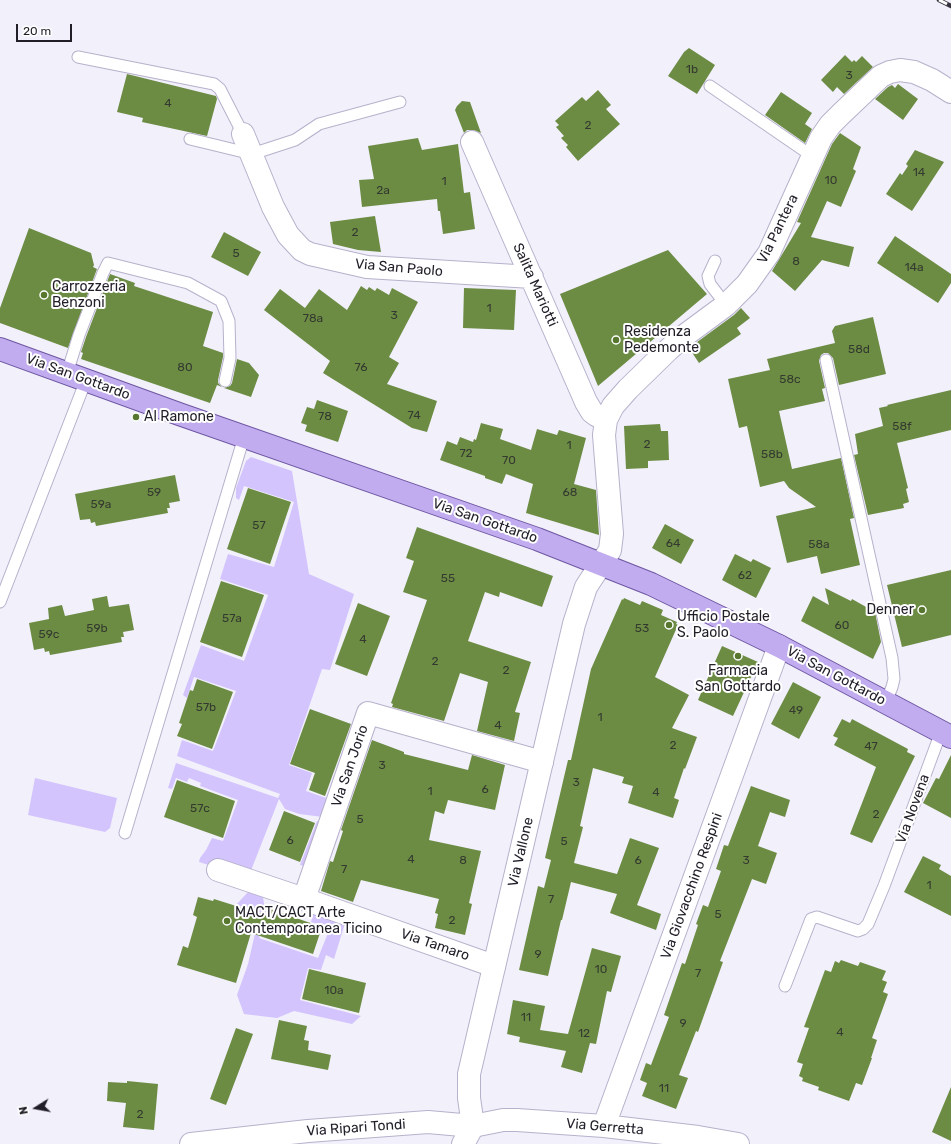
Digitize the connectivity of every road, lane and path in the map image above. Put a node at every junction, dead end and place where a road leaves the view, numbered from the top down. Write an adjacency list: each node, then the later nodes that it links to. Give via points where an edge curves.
1 (78, 57): 5 (lane, via 214,84 220,89)
2 (710, 86): 9 (lane)
3 (951, 92): 9 (street, Via Pantera, via 914,72 900,70 881,76 830,125)
4 (400, 102): 8 (lane, via 319,124 295,140)
5 (243, 134): 8 (street, Via San Paolo)
6 (190, 138): 8 (lane)
7 (472, 142): 11 (street, Salita Mariotti)
8 (252, 154): 11 (street, Via San Paolo, via 273,207 288,235 310,254 367,267)
9 (812, 156): 12 (street, Via Pantera, via 769,254 747,284)
10 (715, 261): 12 (lane, via 708,276 710,284)
11 (532, 277): 17 (street, Salita Mariotti, via 586,402 592,412)
12 (726, 305): 17 (street, Via Pantera, via 684,336 646,370 613,406)
13 (0, 349): 15 (main road, Via San Gottardo)
14 (826, 360): 22 (lane, via 892,658 894,679)
15 (76, 377): 16 (lane, via 87,314 108,263 188,283 221,301 230,321 230,358); 18 (main road, Via San Gottardo); 20 (lane)
16 (225, 381)
17 (606, 420): 19 (street, Via Pantera, via 604,435 612,534 610,550)
18 (244, 437): 19 (main road, Via San Gottardo, via 537,539); 25 (lane)
19 (601, 564): 21 (main road, Via San Gottardo, via 651,584); 24 (street, Via Vallone, via 586,587 574,624)
20 (0, 602)
21 (780, 646): 22 (main road, Via San Gottardo); 30 (street, Via Giovacchino Respini)
22 (886, 702): 23 (main road, Via San Gottardo)
23 (946, 735): 29 (lane, Via Novena, via 868,924 858,931 817,917 811,919)
24 (542, 762): 27 (street, Via San Jorio, via 368,713); 28 (street, Via Vallone)
25 (125, 833)
26 (218, 870): 27 (street, Via Tamaro)
27 (304, 899): 28 (street, Via Tamaro)
28 (494, 966): 31 (street, Via Vallone, via 470,1074)
29 (785, 986)
30 (604, 1126): 31 (street, Via Gerretta, via 503,1120); 34 (street, Via Gerretta)
31 (468, 1135): 32 (street, Via Ripari Tondi, via 428,1122 308,1131)
32 (224, 1142): 33 (street, Via Ripari Tondi)
33 (191, 1144)
34 (738, 1144)

